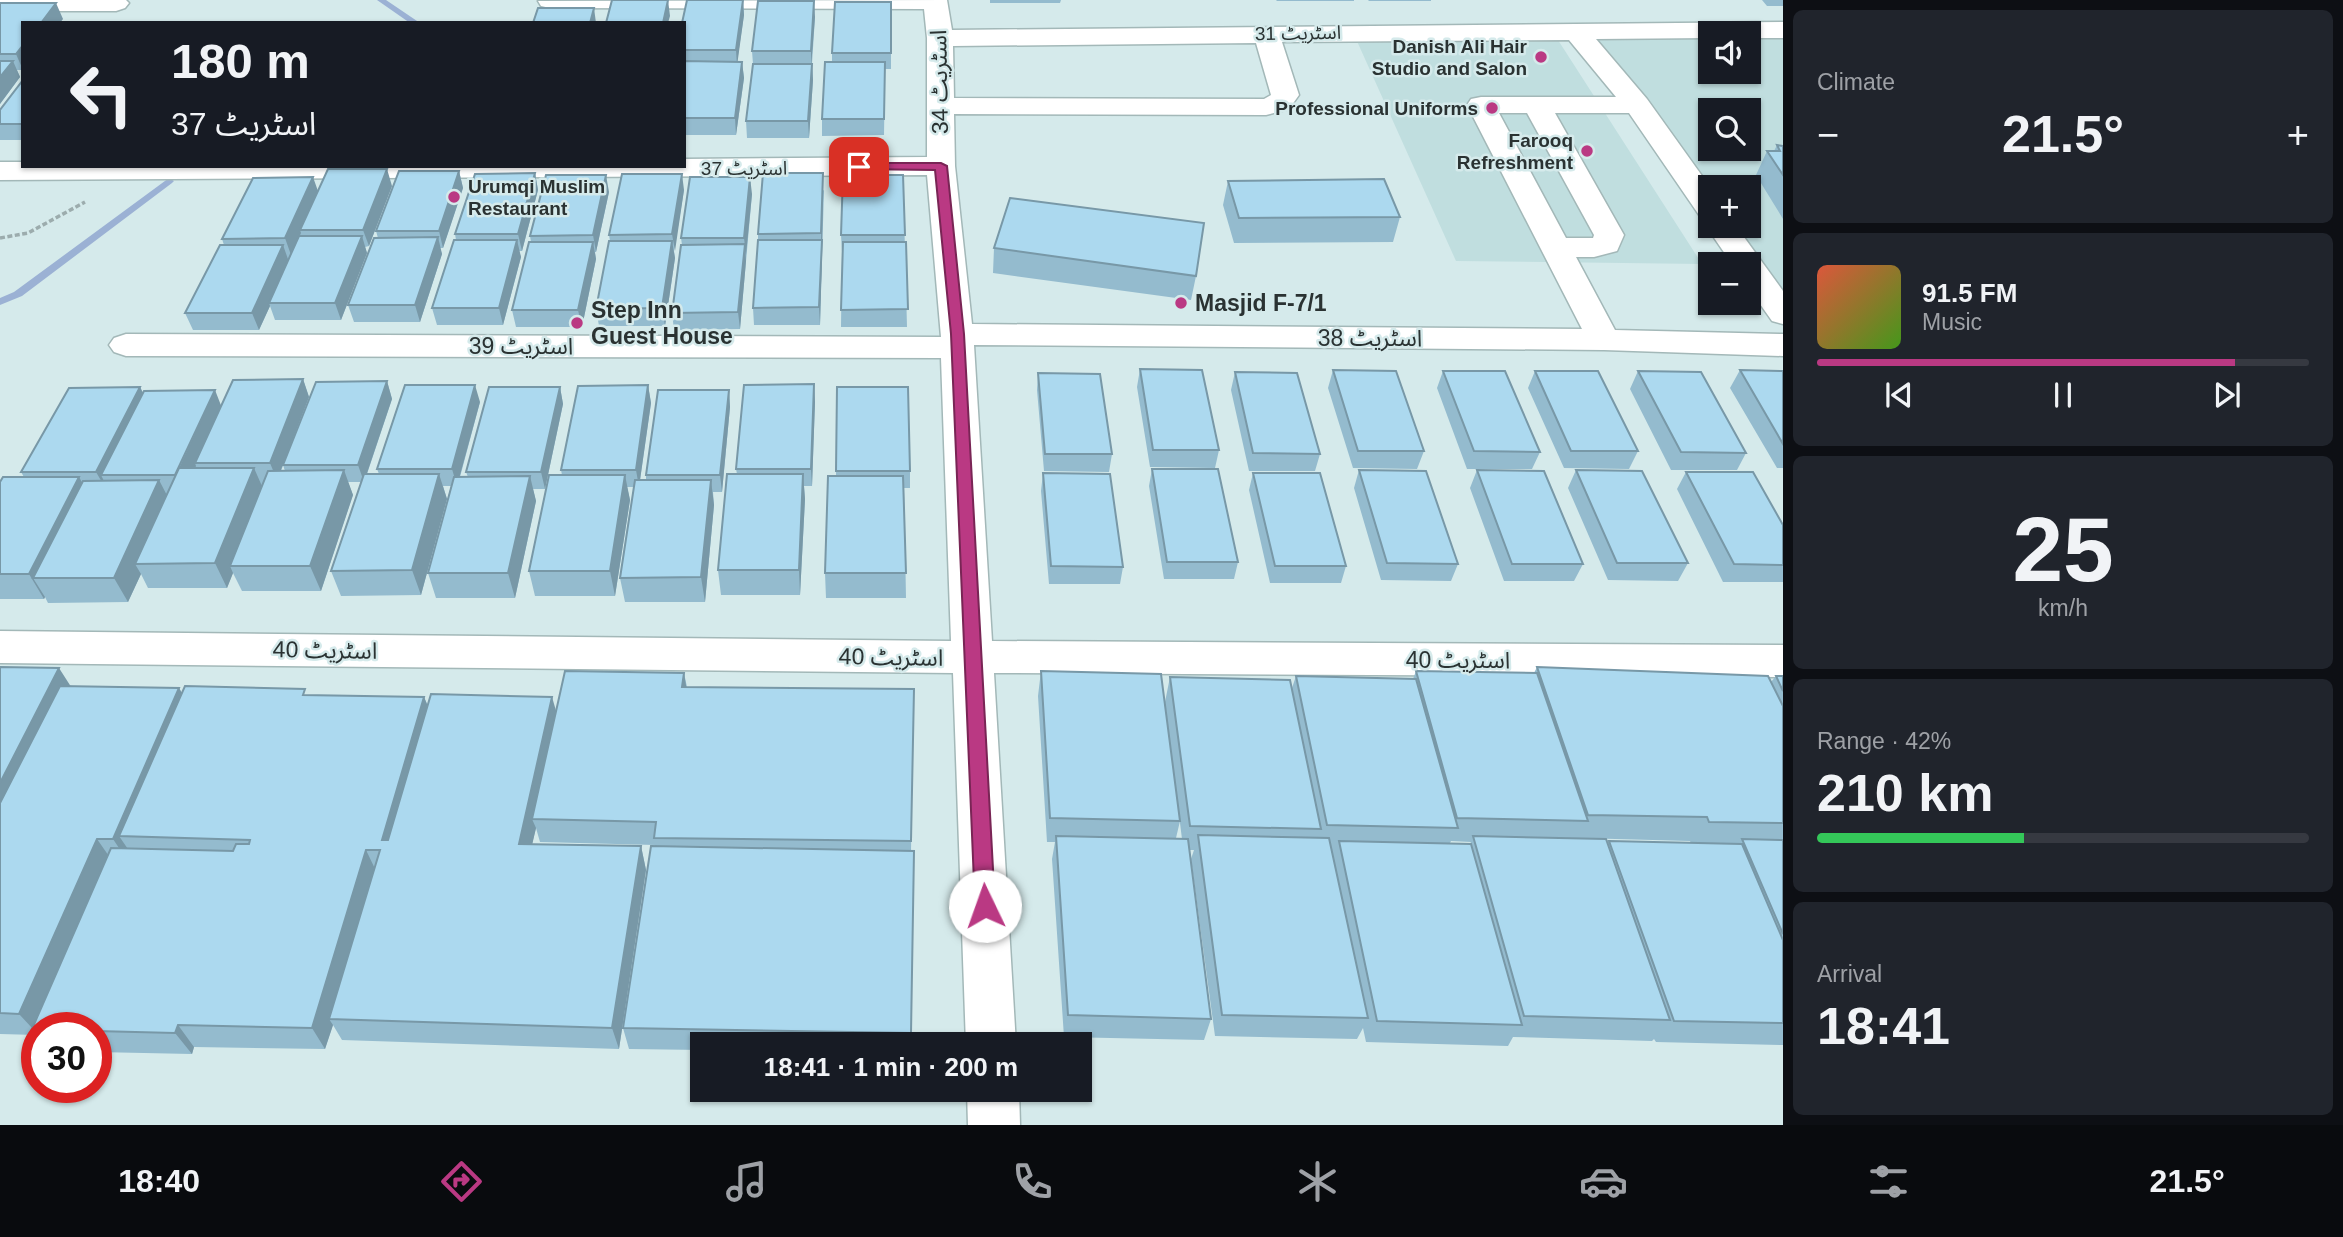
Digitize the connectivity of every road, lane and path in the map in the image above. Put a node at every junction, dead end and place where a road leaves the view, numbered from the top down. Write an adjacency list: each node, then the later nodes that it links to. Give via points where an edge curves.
1 (550, 1): 4 (street, اسٹریٹ 31)
2 (0, 3): 3 (street)
3 (116, 3)
4 (937, 14): 7 (street, اسٹریٹ 31); 9 (street, اسٹریٹ 34)
5 (1783, 30): 6 (street, اسٹریٹ 31)
6 (1575, 31): 7 (street, اسٹریٹ 31); 8 (street)
7 (1266, 34): 9 (street, via 1286,95 1266,107)
8 (1637, 105): 10 (street); 16 (street)
9 (939, 106): 11 (street, اسٹریٹ 34)
10 (1537, 106): 19 (street, via 1609,235 1606,244 1594,248); 19 (street, via 1481,104)
11 (941, 166): 13 (street, اسٹریٹ 37); 22 (street, اسٹریٹ 34)
12 (621, 168): 14 (street, اسٹریٹ 37)
13 (686, 168)
14 (141, 171): 15 (street, اسٹریٹ 37); 18 (path, via 28,233)
15 (0, 172)
16 (1698, 192)
17 (1729, 238): 20 (street)
18 (0, 239)
19 (1554, 247): 21 (street)
20 (1783, 314)
21 (1604, 340): 22 (street, اسٹریٹ 38); 24 (street, اسٹریٹ 38)
22 (958, 341): 23 (street, اسٹریٹ 39); 26 (street, اسٹریٹ 34)
23 (126, 345)
24 (1783, 345)
25 (0, 647): 26 (street, اسٹریٹ 40)
26 (974, 657): 27 (street, اسٹریٹ 40); 28 (street, اسٹریٹ 34)
27 (1783, 661)
28 (990, 1032)
29 (993, 1102): 30 (street)
30 (994, 1125)

